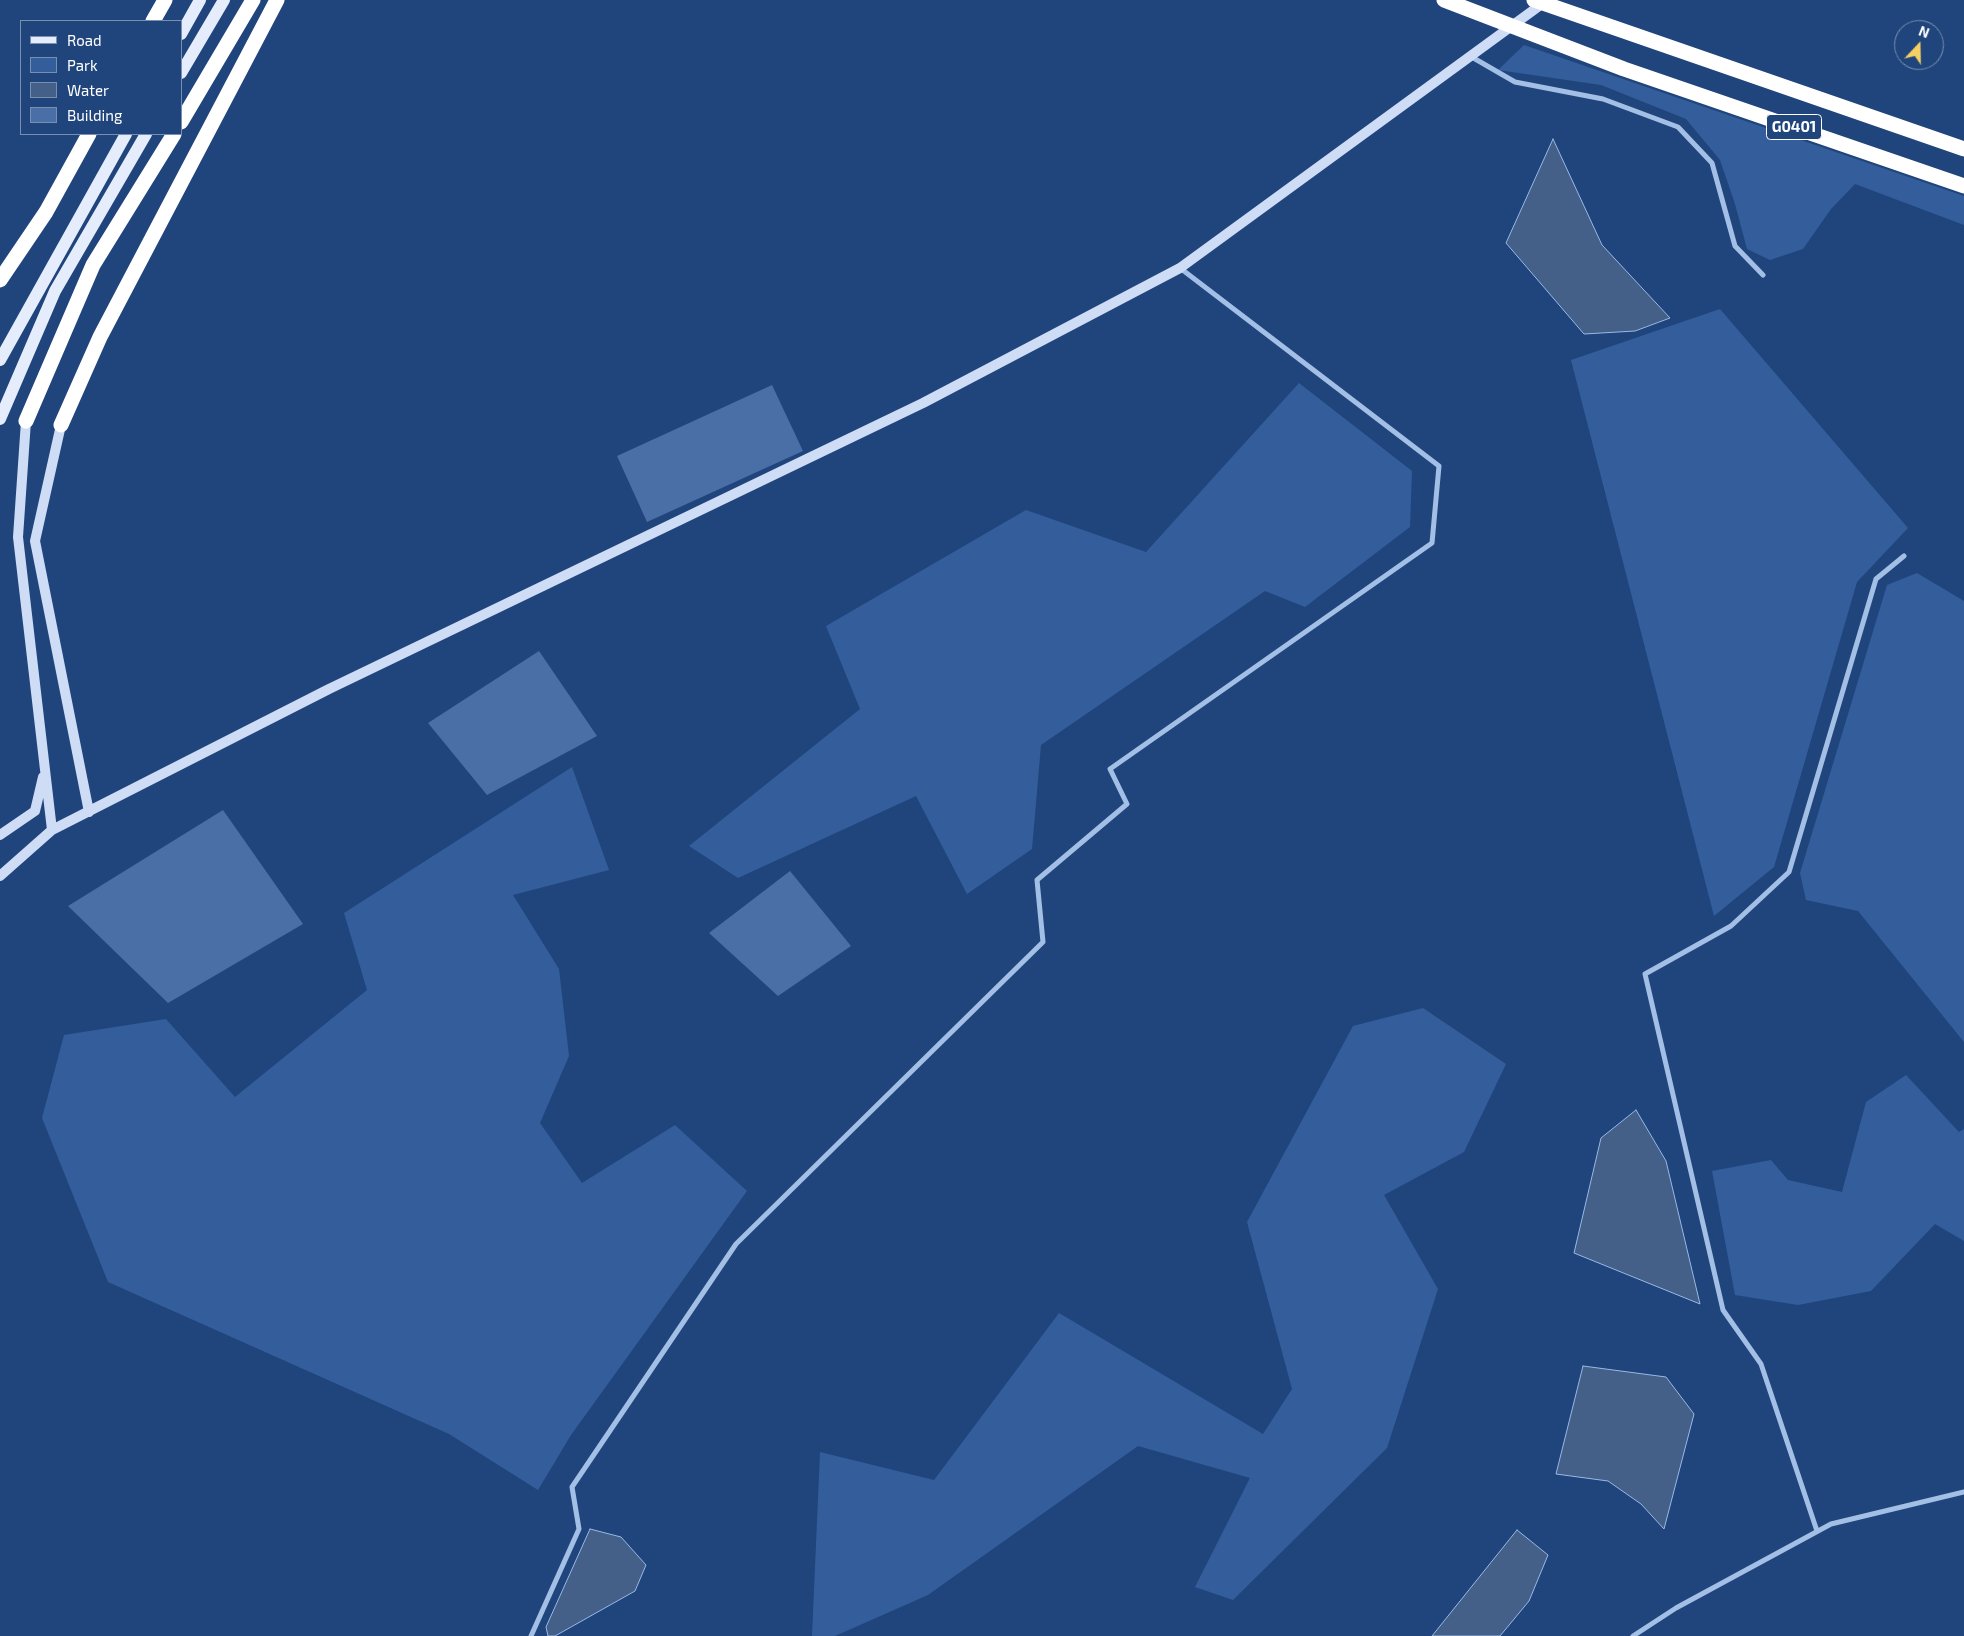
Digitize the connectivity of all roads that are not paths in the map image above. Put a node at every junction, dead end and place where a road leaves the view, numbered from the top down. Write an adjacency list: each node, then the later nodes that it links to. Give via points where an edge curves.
1 (165, 0): 9 (highway)
2 (200, 0): 10 (main road)
3 (224, 0): 12 (main road)
4 (253, 0): 13 (highway)
5 (1443, 0): 19 (highway, G0401, via 1624,69)
6 (1534, 0): 18 (highway, G0401)
7 (1547, 0): 11 (main road)
8 (276, 3): 26 (highway, via 100,337)
9 (154, 20)
10 (182, 32)
11 (1470, 56): 20 (main road); 21 (street, via 1515,82 1603,99 1678,127 1712,163 1734,246)
12 (182, 71)
13 (182, 120)
14 (88, 135): 22 (highway, via 46,212)
15 (125, 135): 23 (main road)
16 (145, 135): 24 (main road, via 55,291)
17 (173, 135): 25 (highway, via 93,265)
18 (1964, 149)
19 (1964, 186)
20 (1180, 268): 29 (main road, via 923,403 329,689); 35 (street, via 1440,466 1432,543 1110,769 1126,804 1037,880 1043,942 736,1244 572,1487 578,1529)
21 (1763, 275)
22 (0, 280)
23 (0, 360)
24 (0, 419)
25 (26, 421): 28 (main road, via 18,537)
26 (61, 425): 29 (main road, via 35,541)
27 (1904, 556): 34 (street, via 1876,579 1788,872 1731,926 1645,974 1723,1310 1761,1364)
28 (45, 768): 30 (main road); 31 (main road, via 35,811)
29 (89, 812): 30 (main road)
30 (52, 830): 32 (main road)
31 (0, 835)
32 (0, 876)
33 (1964, 1492): 34 (street, via 1831,1524)
34 (1817, 1531): 36 (street, via 1676,1608)
35 (531, 1636)
36 (1633, 1636)

